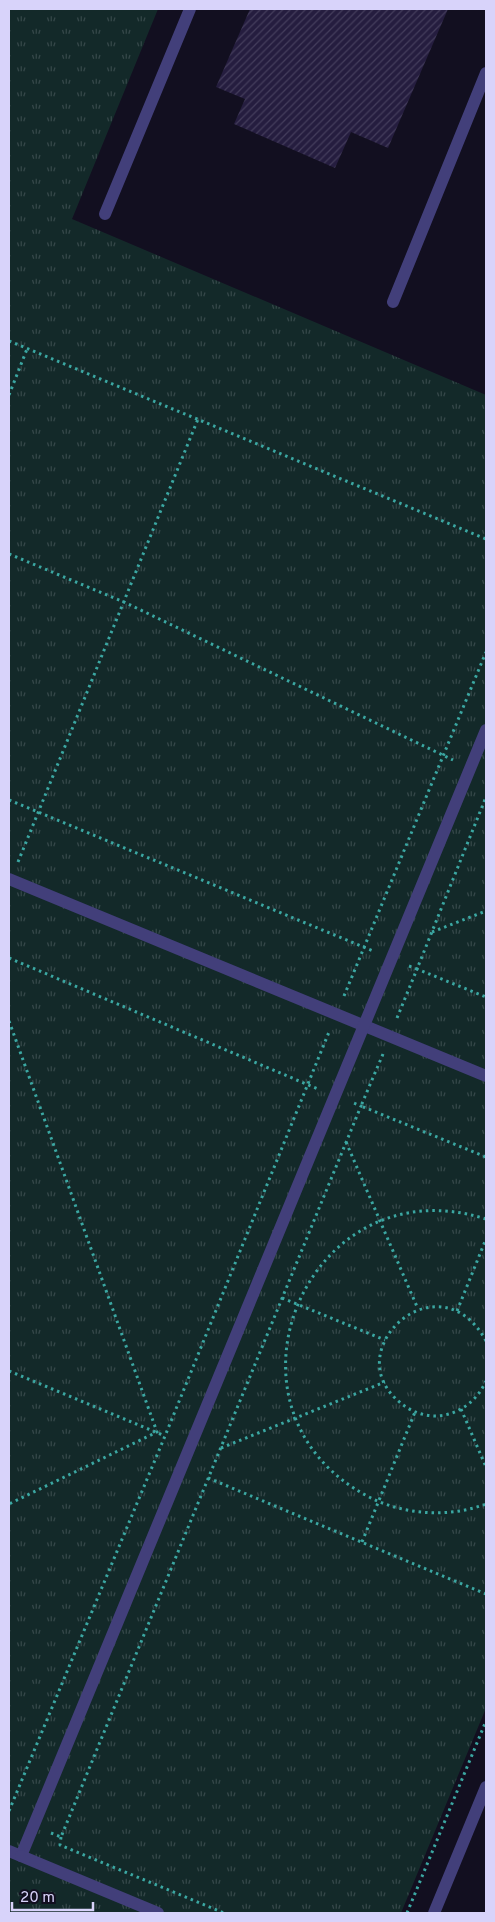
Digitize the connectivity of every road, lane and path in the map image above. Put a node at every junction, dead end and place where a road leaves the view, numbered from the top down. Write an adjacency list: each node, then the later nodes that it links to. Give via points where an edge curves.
1 (190, 9): 3 (lane)
2 (486, 73): 4 (lane)
3 (105, 214)
4 (393, 302)
5 (9, 341): 6 (path)
6 (28, 349): 7 (path); 8 (path)
7 (9, 395)
8 (198, 419): 9 (path); 11 (path)
9 (486, 539)
10 (9, 554): 11 (path)
11 (124, 602): 14 (path); 18 (path)
12 (486, 652): 14 (path)
13 (486, 730): 15 (lane)
14 (444, 756): 15 (path); 22 (path)
15 (471, 768): 24 (lane)
16 (486, 797): 21 (path)
17 (9, 800): 18 (path)
18 (38, 813): 19 (path); 22 (path)
19 (10, 879): 27 (lane)
20 (486, 911): 21 (path)
21 (432, 933): 25 (path)
22 (365, 947): 24 (path); 27 (path)
23 (9, 958): 32 (path)
24 (392, 958): 25 (path); 29 (lane)
25 (418, 969): 26 (path); 30 (path)
26 (486, 997)
27 (337, 1014): 29 (lane); 32 (path)
28 (9, 1021): 52 (path)
29 (364, 1025): 30 (lane); 33 (lane)
30 (390, 1036): 31 (lane); 34 (path)
31 (486, 1076)
32 (307, 1084): 33 (path); 53 (path)
33 (335, 1095): 34 (path); 65 (lane)
34 (361, 1106): 35 (path); 36 (path)
35 (346, 1142): 38 (path); 40 (path)
36 (486, 1157)
37 (486, 1219): 38 (path, via 446,1211 421,1211)
38 (380, 1222): 41 (path, via 351,1237 332,1253 315,1271); 42 (path)
39 (486, 1239): 43 (path)
40 (282, 1298): 41 (path); 54 (path)
41 (297, 1304): 44 (path); 51 (path, via 287,1340 285,1365)
42 (418, 1309): 43 (path, via 442,1306); 44 (path, via 402,1318)
43 (457, 1310): 45 (path, via 479,1327)
44 (385, 1340): 48 (path, via 381,1354)
45 (486, 1341)
46 (9, 1371): 52 (path)
47 (486, 1381): 49 (path, via 479,1394)
48 (385, 1382): 50 (path, via 392,1395); 51 (path)
49 (461, 1409): 50 (path, via 443,1416); 55 (path)
50 (415, 1412): 57 (path)
51 (296, 1418): 54 (path); 57 (path, via 319,1457 336,1475)
52 (157, 1432): 53 (path); 58 (path)
53 (165, 1436): 64 (path)
54 (220, 1448): 56 (path)
55 (486, 1467)
56 (208, 1478): 60 (path); 66 (path)
57 (378, 1502): 59 (path, via 426,1513 451,1512); 60 (path)
58 (9, 1504)
59 (486, 1504)
60 (362, 1542): 61 (path)
61 (486, 1594)
62 (486, 1722): 71 (path)
63 (486, 1787): 72 (lane)
64 (9, 1810)
65 (34, 1826): 66 (path); 68 (lane)
66 (61, 1837): 70 (path, via 60,1845)
67 (9, 1851): 68 (lane)
68 (21, 1856): 69 (lane)
69 (158, 1913)
70 (224, 1913)
71 (407, 1913)
72 (434, 1913)

